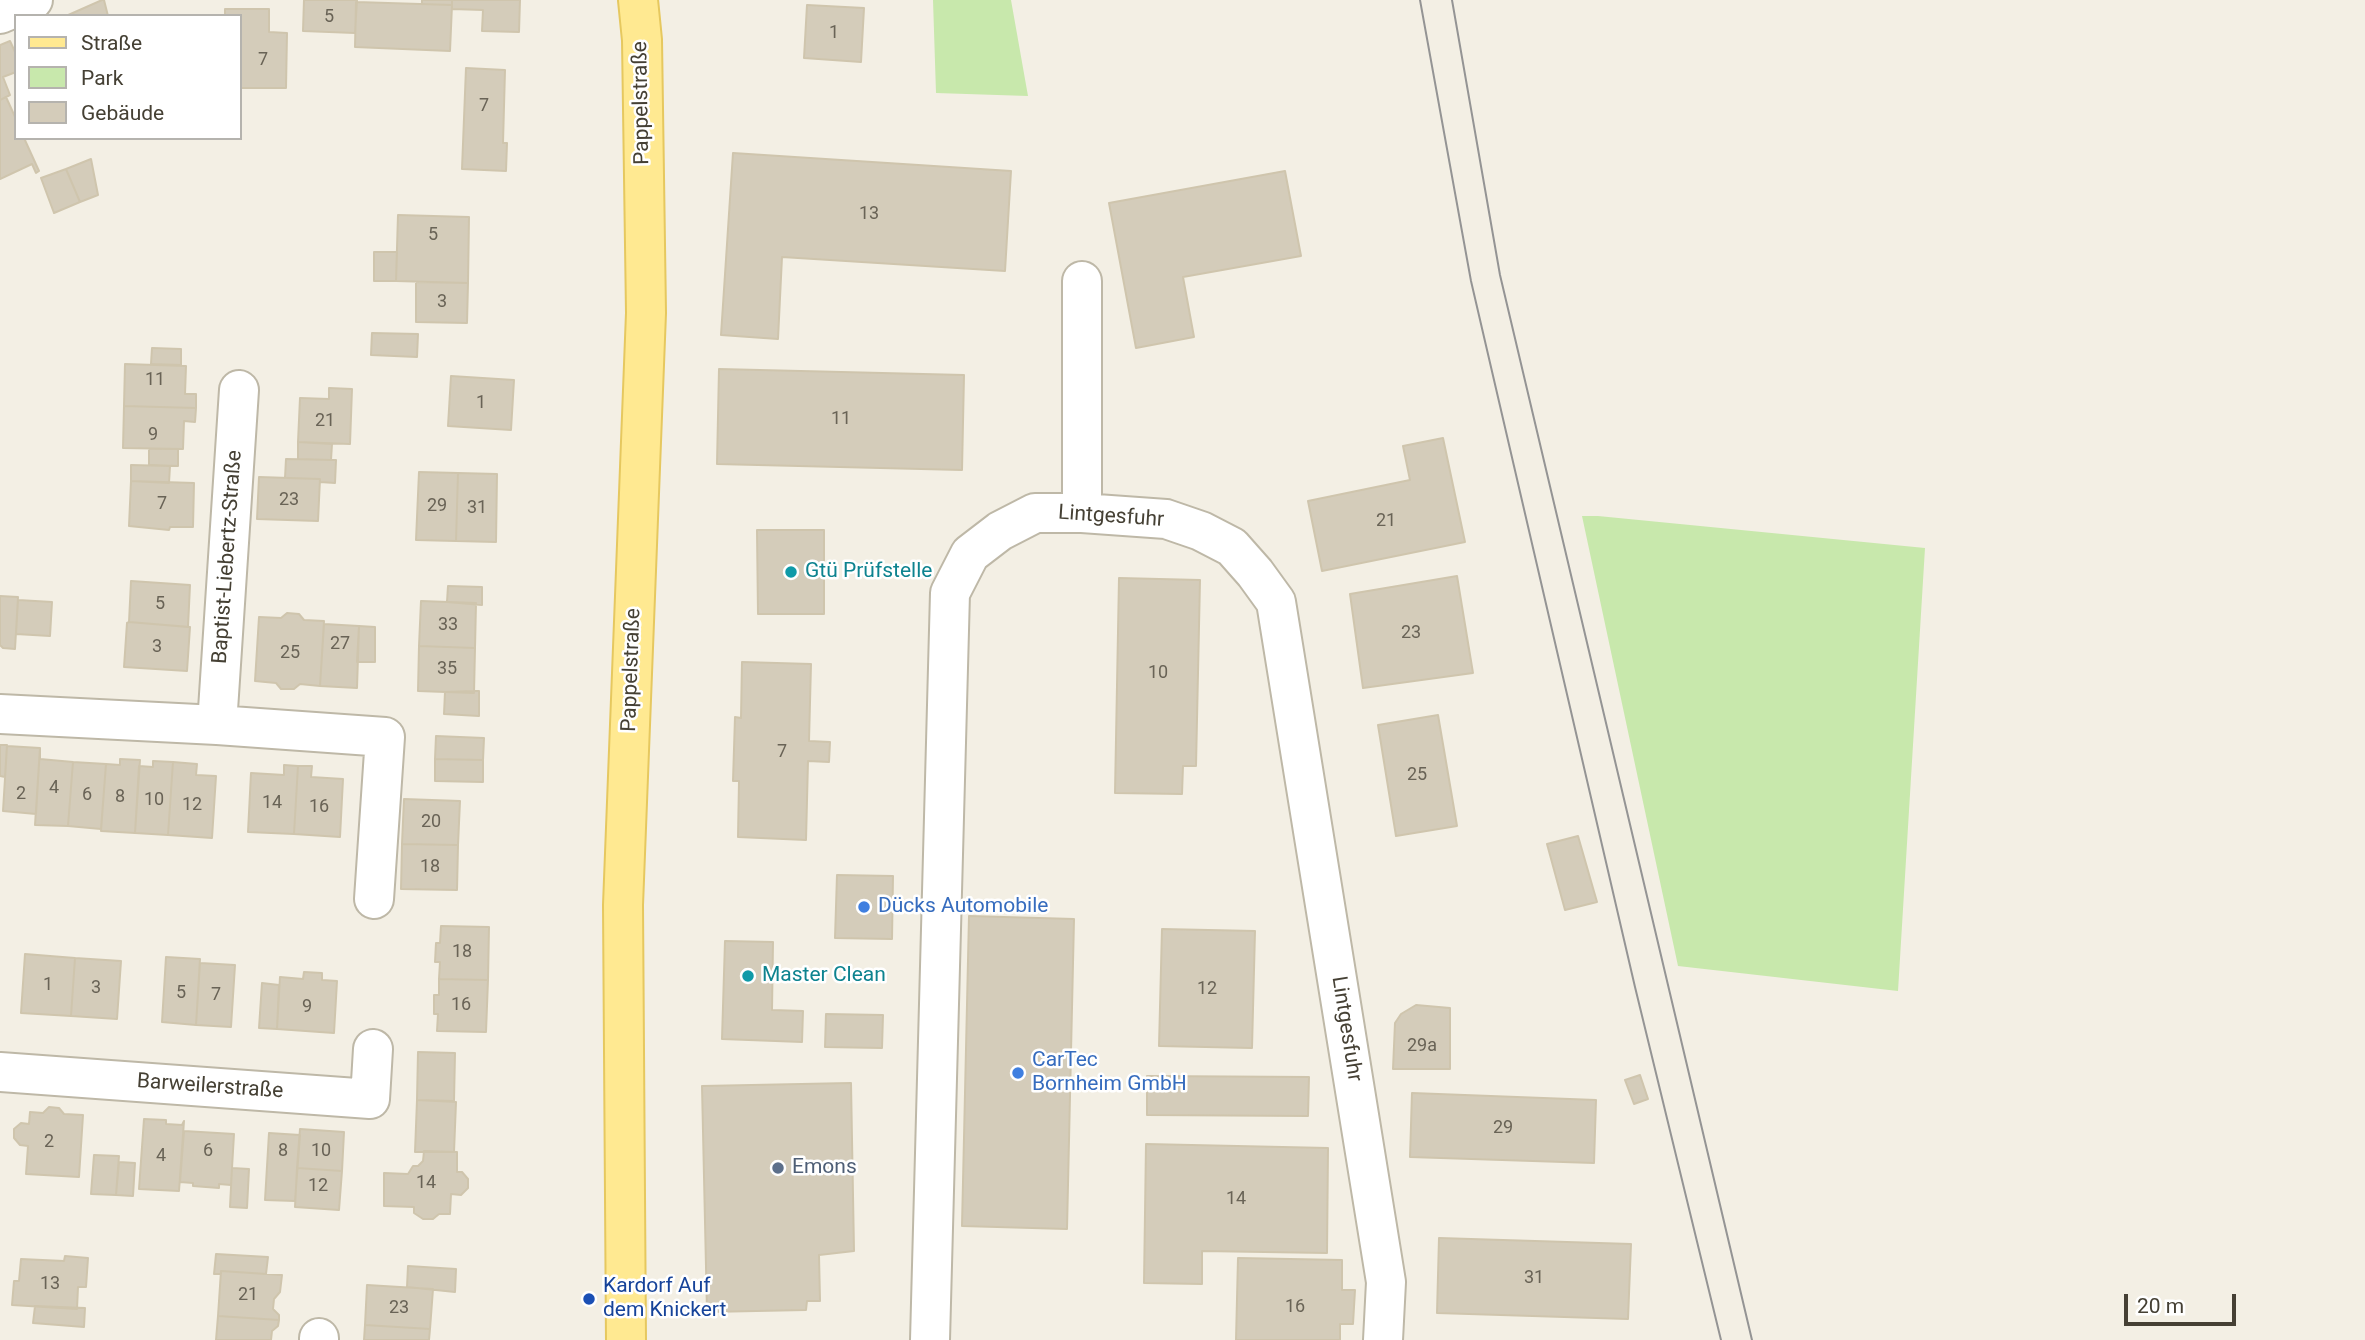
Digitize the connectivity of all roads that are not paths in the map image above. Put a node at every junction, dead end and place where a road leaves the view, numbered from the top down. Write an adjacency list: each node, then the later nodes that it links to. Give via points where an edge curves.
1 (33, 0): 3 (street)
2 (638, 0): 12 (main road, Pappelstraße, via 646,313 623,905)
3 (0, 15)
4 (1082, 281): 6 (street)
5 (239, 390): 8 (street, Baptist-Liebertz-Straße)
6 (1082, 513): 13 (street, Lintgesfuhr, via 1035,513 1000,531 970,554 950,593); 14 (street, Lintgesfuhr, via 1166,519 1201,531 1232,547 1276,602 1386,1282)
7 (0, 714): 8 (street)
8 (217, 725): 9 (street, via 385,737)
9 (374, 899)
10 (373, 1049): 11 (street, Barweilerstraße, via 370,1099)
11 (0, 1072)
12 (626, 1340)
13 (930, 1340)
14 (1384, 1340)

